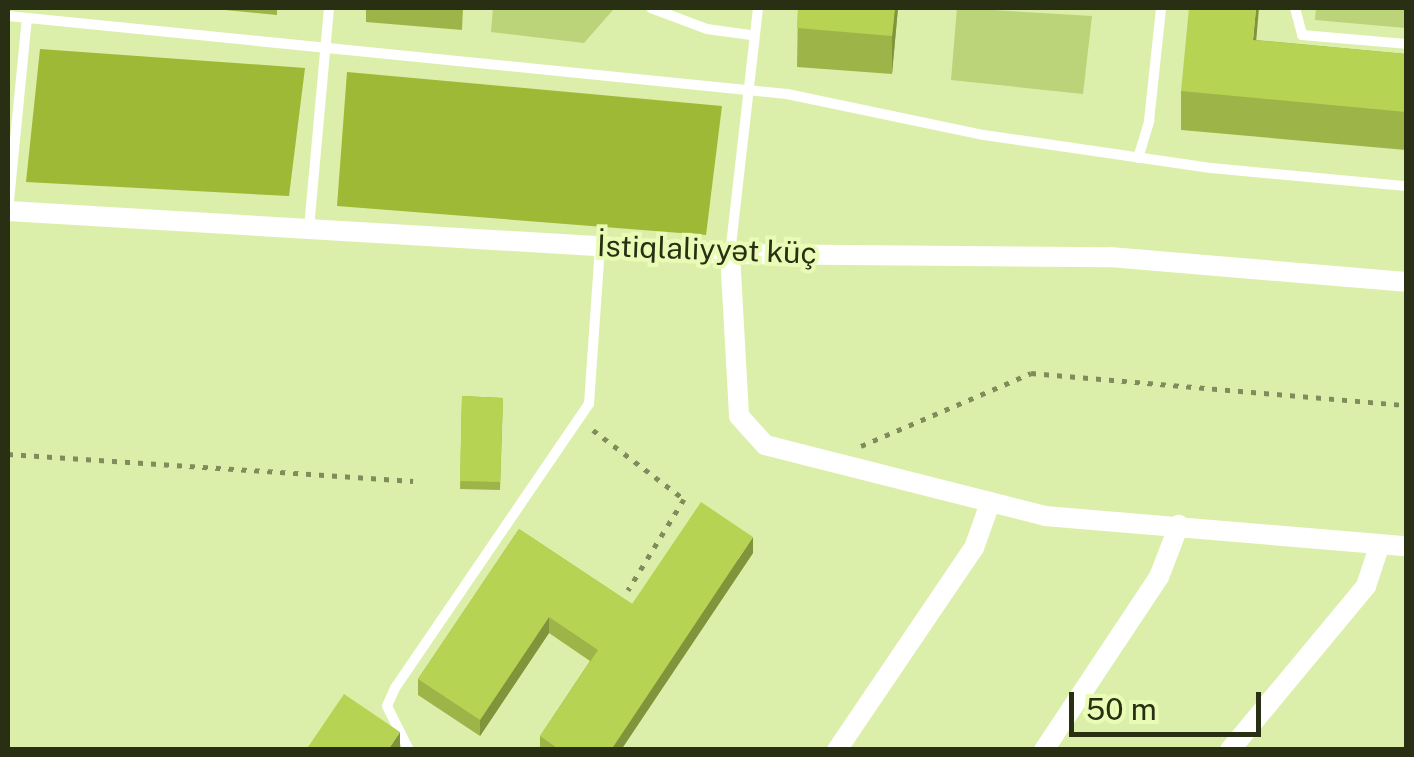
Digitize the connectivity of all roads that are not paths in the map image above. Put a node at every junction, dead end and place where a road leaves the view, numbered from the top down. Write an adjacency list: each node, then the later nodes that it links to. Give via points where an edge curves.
1 (329, 8): 10 (lane)
2 (651, 8): 8 (lane, via 708,29)
3 (758, 8): 8 (lane)
4 (1162, 8): 12 (lane)
5 (1295, 8): 9 (lane, via 1302,34)
6 (8, 16): 7 (lane)
7 (27, 18): 10 (lane); 14 (lane)
8 (750, 34): 11 (lane)
9 (1406, 44)
10 (325, 48): 11 (lane); 15 (lane)
11 (746, 90): 12 (lane); 17 (lane)
12 (1138, 158): 13 (lane)
13 (1406, 186)
14 (8, 210): 15 (street, İstiqlaliyyət küç)
15 (309, 228): 16 (street, İstiqlaliyyət küç)
16 (600, 245): 17 (street, İstiqlaliyyət küç); 23 (lane, via 596,382 578,420 394,688 387,706)
17 (730, 254): 18 (street, İstiqlaliyyət küç, via 1110,256); 19 (street, via 738,416 765,445)
18 (1406, 282)
19 (990, 502): 20 (street, via 1070,520); 24 (street, via 974,548)
20 (1179, 525): 21 (street); 25 (street, via 1159,578)
21 (1380, 544): 22 (street); 26 (street, via 1366,586)
22 (1406, 546)
23 (409, 750)
24 (837, 750)
25 (1044, 750)
26 (1230, 750)

